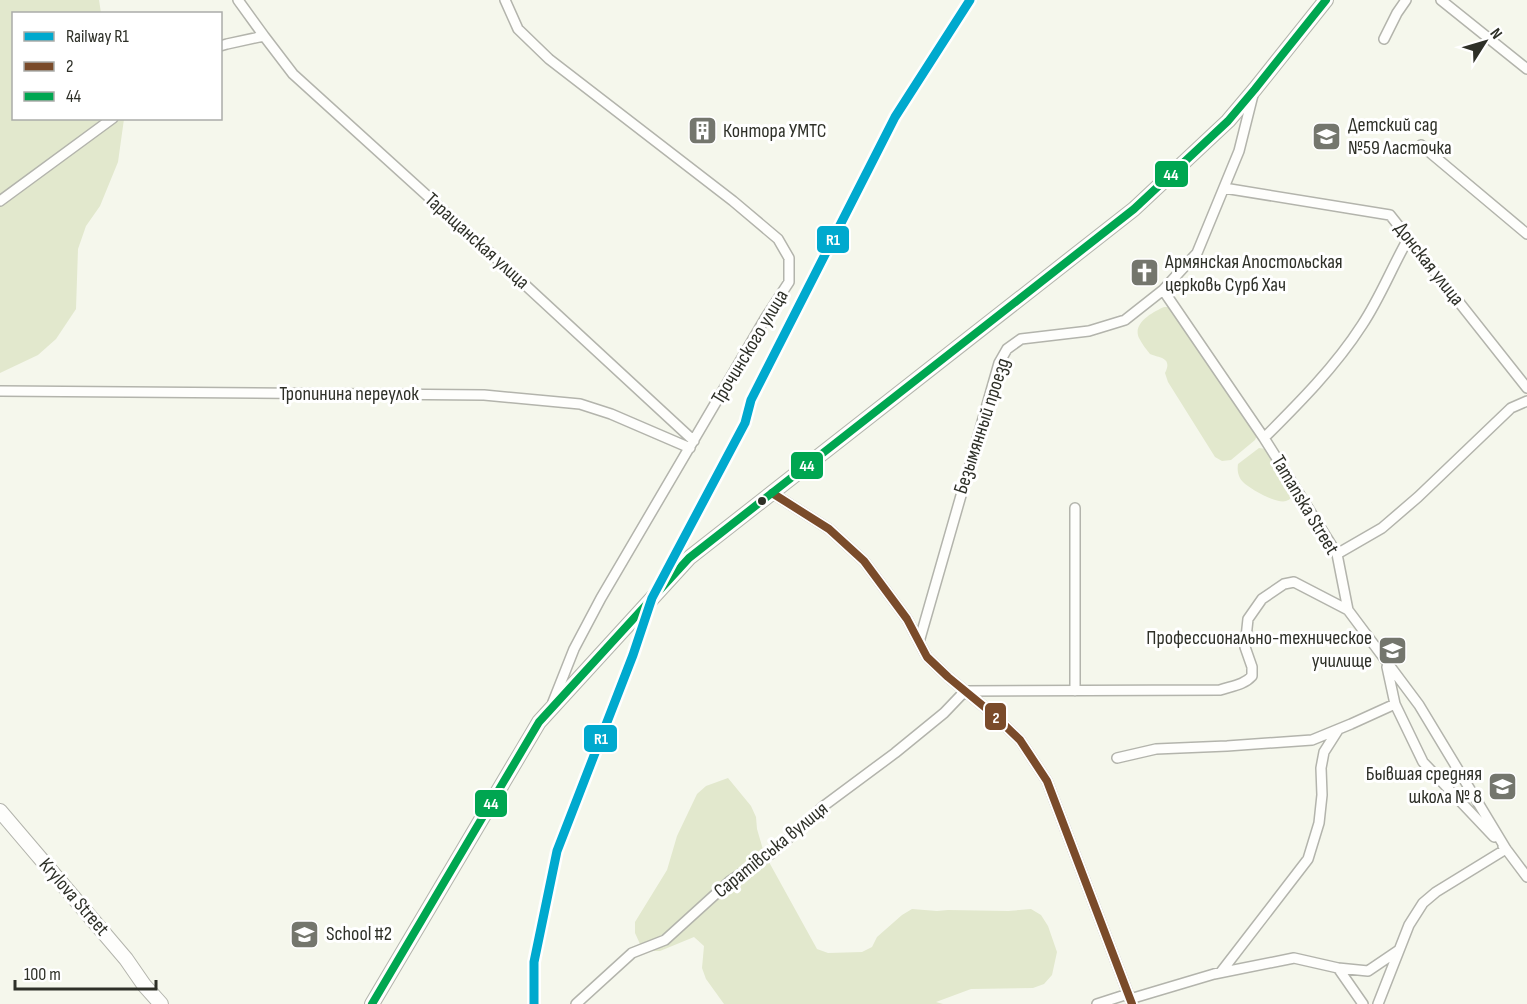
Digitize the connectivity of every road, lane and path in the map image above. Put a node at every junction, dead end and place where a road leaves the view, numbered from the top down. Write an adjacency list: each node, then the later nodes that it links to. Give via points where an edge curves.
1 (238, 0): 6 (street, Таращанская улица)
2 (505, 0): 22 (street, Трочинского улица, via 518,29 549,59 733,201 778,239 789,258 789,282)
3 (1326, 0): 10 (main road)
4 (1406, 0): 7 (street)
5 (1441, 0): 9 (street)
6 (264, 36): 8 (street); 22 (street, Таращанская улица, via 294,74 517,277)
7 (1384, 39)
8 (222, 45)
9 (1527, 69)
10 (1255, 89): 13 (street, Безымянный проезд, via 1239,151); 23 (main road, via 1228,121 1134,209)
11 (110, 120): 14 (street)
12 (1421, 145): 15 (street)
13 (1224, 188): 16 (street, Донская улица, via 1390,215); 17 (street, Безымянный проезд, via 1197,253)
14 (0, 201)
15 (1527, 234)
16 (1408, 239): 18 (street, Донская улица); 21 (street, via 1361,326 1300,402)
17 (1163, 290): 21 (street, Tamanska Street); 27 (street, Безымянный проезд, via 1125,320 1089,331 1021,339 1007,349 999,363)
18 (1527, 388)
19 (0, 391): 22 (street, Тропинина переулок, via 484,395 579,404)
20 (1527, 401): 25 (street, via 1511,408 1382,528)
21 (1264, 438): 25 (street, Tamanska Street)
22 (692, 445): 32 (street, Трочинского улица, via 601,598 574,649)
23 (772, 493): 27 (street, via 829,529 864,561); 32 (main road, via 689,558)
24 (1075, 508): 30 (street)
25 (1337, 554): 26 (street, Tamanska Street)
26 (1348, 610): 28 (street, Tamanska Street); 30 (street, via 1294,582 1284,584 1262,599 1248,619 1245,647 1252,676 1241,684 1220,690)
27 (919, 642): 29 (street, via 927,657)
28 (1386, 663): 31 (street); 36 (street, Tamanska Street, via 1419,705)
29 (965, 691): 30 (street); 42 (street, via 1020,740 1047,781); 46 (street, Саратівська вулиця, via 944,713 825,805 772,853 730,881 665,940 632,952)
30 (1075, 691)
31 (1395, 704): 33 (street); 36 (street, via 1423,762)
32 (550, 710): 45 (main road, via 539,722)
33 (1338, 730): 34 (street, via 1312,740 1156,749); 40 (street, via 1324,752 1319,823 1308,859)
34 (1117, 758)
35 (0, 812): 41 (main road, Krylova Street)
36 (1506, 849): 37 (street, Tamanska Street); 38 (street, via 1423,903)
37 (1527, 877)
38 (1400, 950): 39 (street, via 1368,970); 49 (street)
39 (1338, 968): 40 (street, via 1294,958); 48 (street)
40 (1221, 972): 42 (street)
41 (144, 985): 43 (main road); 44 (main road)
42 (1130, 999): 47 (street)
43 (150, 1004)
44 (161, 1004)
45 (372, 1004)
46 (576, 1004)
47 (1097, 1004)
48 (1363, 1004)
49 (1378, 1004)

